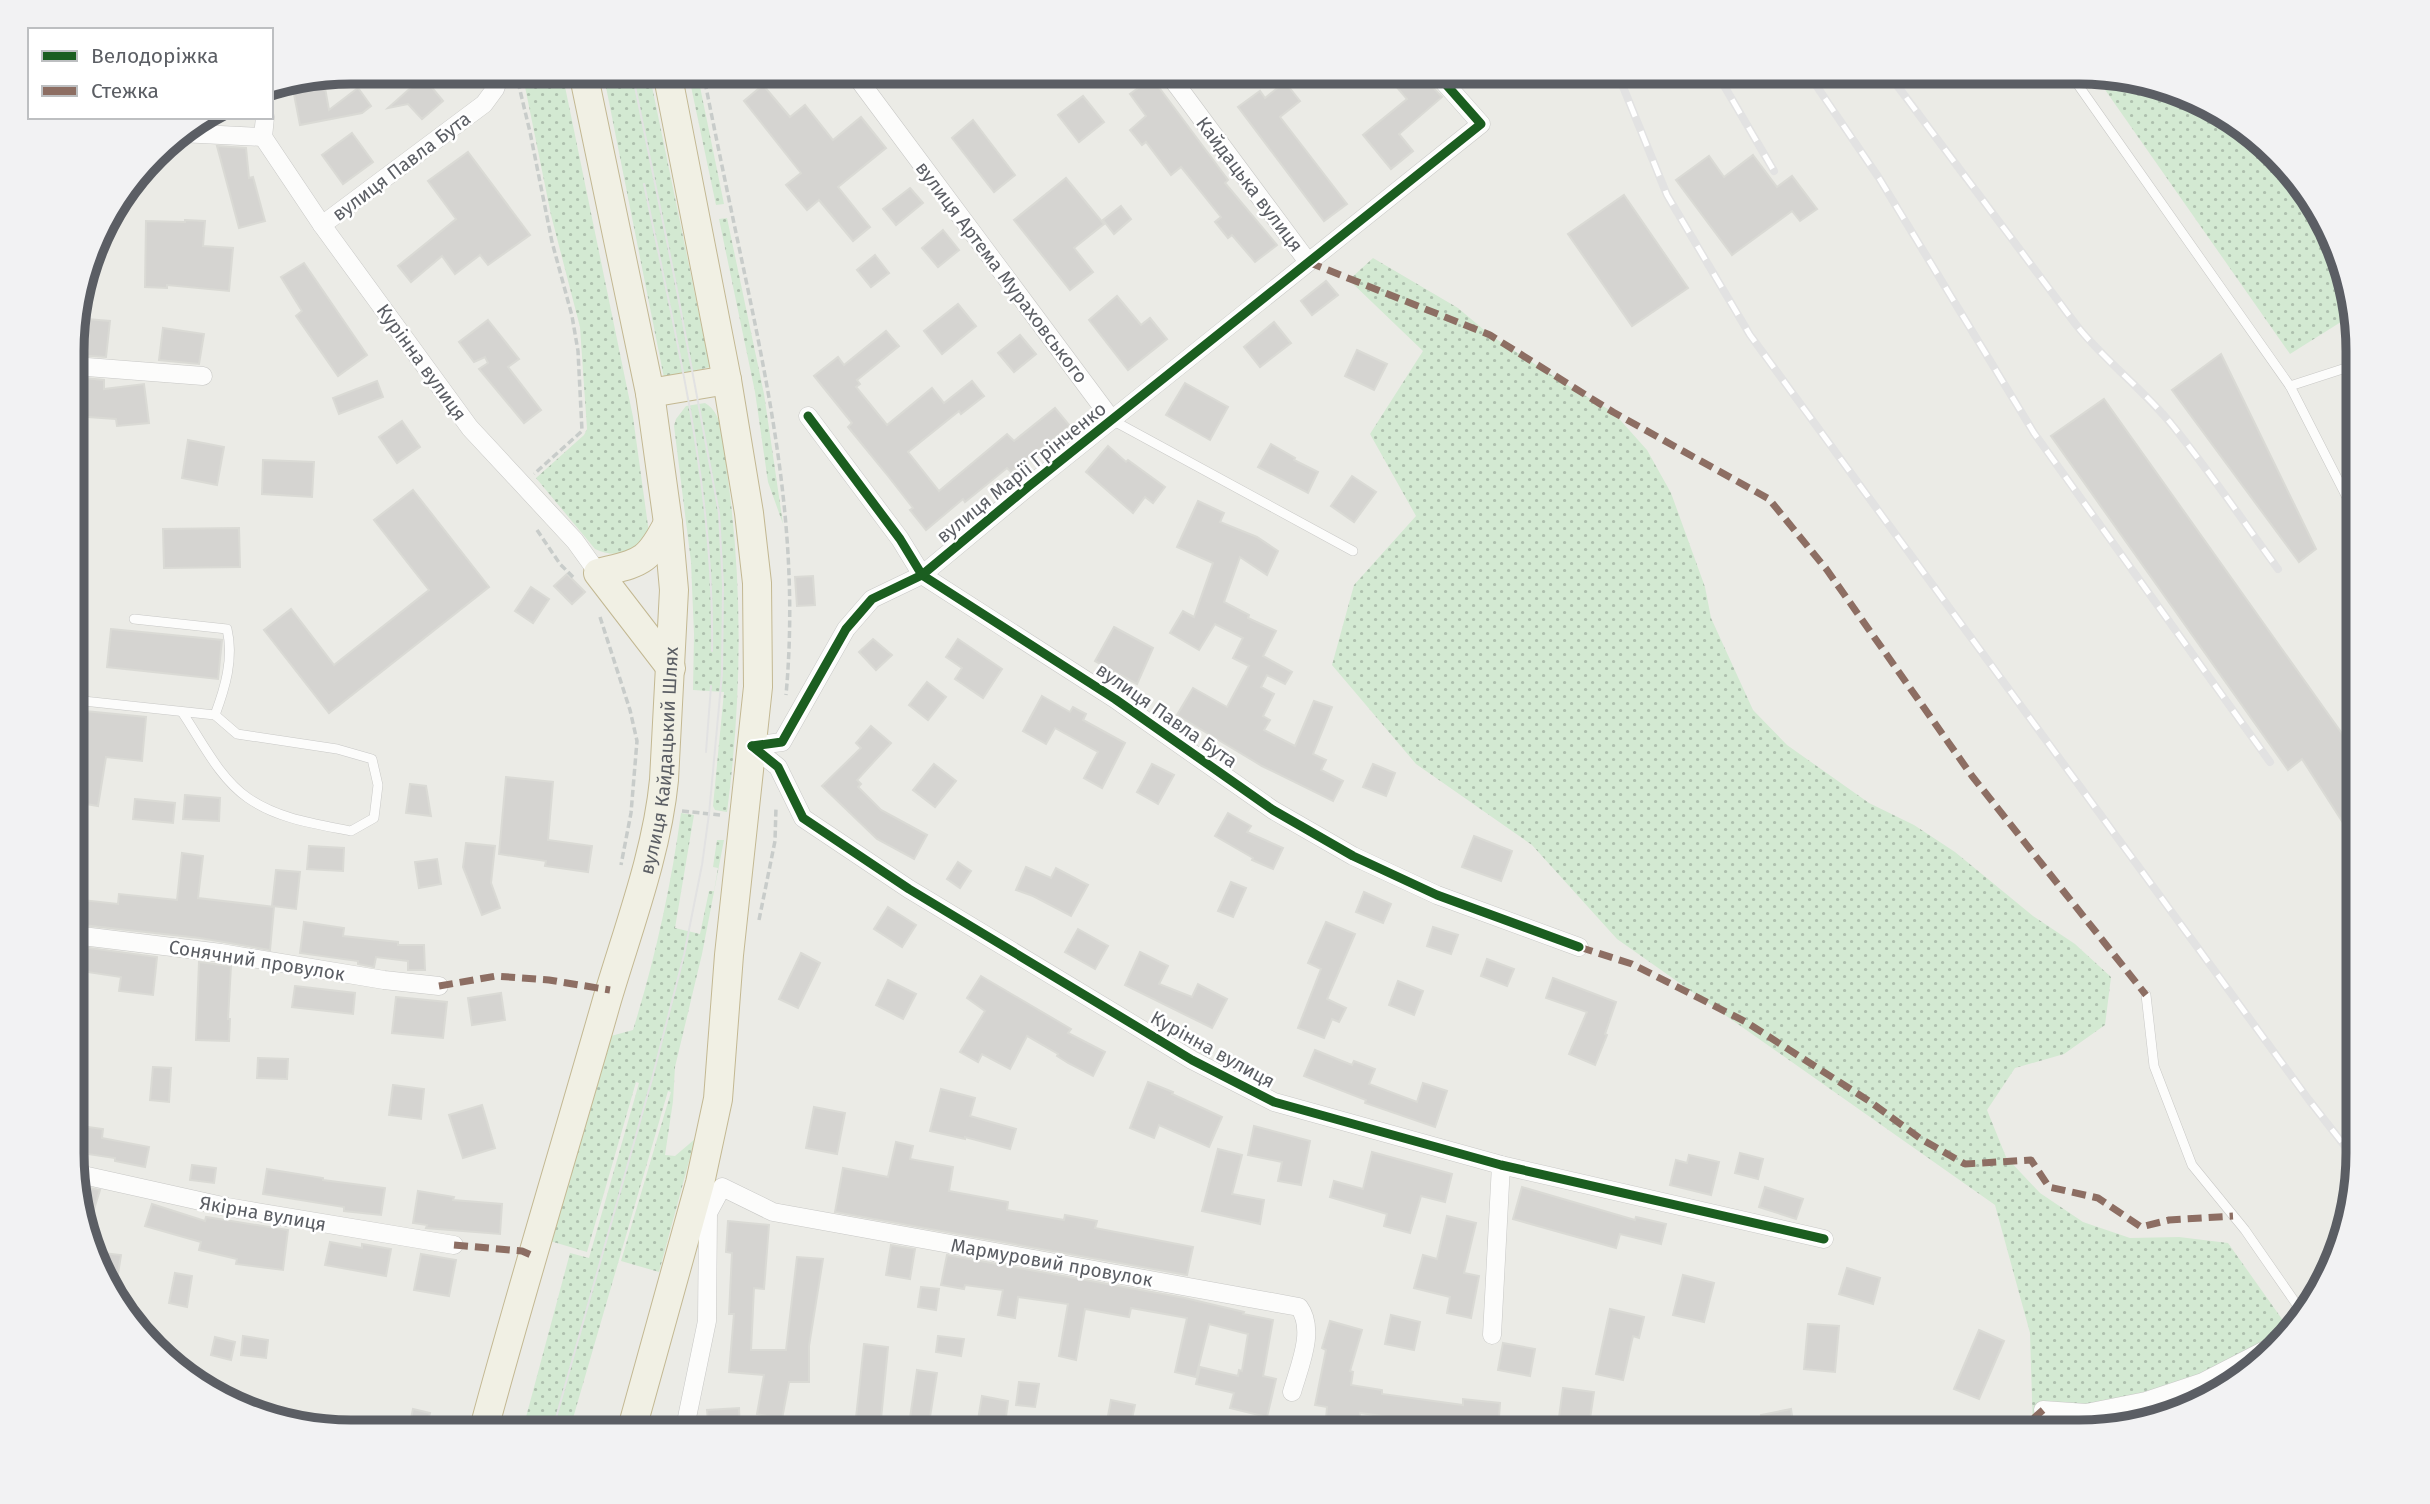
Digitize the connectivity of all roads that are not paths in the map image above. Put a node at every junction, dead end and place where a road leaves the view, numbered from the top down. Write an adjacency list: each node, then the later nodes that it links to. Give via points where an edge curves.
1 (499, 84): 11 (street, вулиця Павла Бута, via 484,104)
2 (586, 84): 18 (highway, вулиця Кайдацький Шлях)
3 (669, 84): 16 (highway)
4 (862, 84): 20 (street, вулиця Артема Мураховського)
5 (1175, 84): 12 (street, Кайдацька вулиця)
6 (1446, 84): 12 (street, вулиця Марії Грінченко, via 1481,124)
7 (2077, 84): 17 (lane)
8 (265, 119): 10 (street)
9 (197, 134): 10 (street)
10 (263, 136): 11 (street, Курінна вулиця)
11 (322, 225): 25 (street, Курінна вулиця, via 470,428 576,541)
12 (1308, 262): 20 (street, вулиця Марії Грінченко)
13 (84, 367): 15 (street)
14 (2346, 368): 17 (lane)
15 (203, 376)
16 (727, 380): 18 (highway); 31 (highway, via 757,583 758,687)
17 (2290, 386): 21 (lane)
18 (650, 393): 22 (highway, вулиця Кайдацький Шлях)
19 (808, 416): 24 (street, вулиця Павла Бута)
20 (1112, 420): 23 (lane, вулиця Артема Мураховського); 24 (street, вулиця Марії Грінченко)
21 (2346, 496)
22 (668, 523): 25 (highway, via 654,549 637,563); 27 (highway, вулиця Кайдацький Шлях, via 674,590)
23 (1353, 551)
24 (922, 575): 31 (street, вулиця Марії Грінченко, via 872,599 846,629 782,742); 33 (street, вулиця Павла Бута, via 1115,699 1273,810 1353,856 1437,895)
25 (587, 577): 27 (highway)
26 (134, 619): 30 (lane, via 227,629 228,680)
27 (671, 668): 46 (highway, вулиця Кайдацький Шлях, via 661,808)
28 (84, 701): 29 (lane)
29 (182, 712): 30 (lane); 30 (lane, via 221,771 248,798 292,819 351,831 374,818 378,785 372,759 237,734)
30 (215, 715)
31 (752, 746): 36 (street, Курінна вулиця, via 778,768 803,818 909,889 1192,1060 1274,1102); 38 (highway)
32 (84, 936): 34 (street, Сонячний провулок)
33 (1579, 947)
34 (439, 986)
35 (2146, 995): 41 (lane, via 2154,1066 2192,1165)
36 (1502, 1165): 39 (street, Курінна вулиця); 42 (street)
37 (85, 1176): 40 (street, Якірна вулиця, via 227,1208)
38 (711, 1185): 44 (street, Мармуровий провулок, via 773,1212 1299,1307 1307,1334); 47 (highway); 48 (street, via 707,1321)
39 (1824, 1239)
40 (454, 1245)
41 (2298, 1306)
42 (1492, 1335)
43 (2251, 1358): 45 (street, via 2203,1382 2146,1401 2086,1413)
44 (1292, 1392)
45 (2043, 1410)
46 (486, 1420)
47 (635, 1420)
48 (686, 1420)

